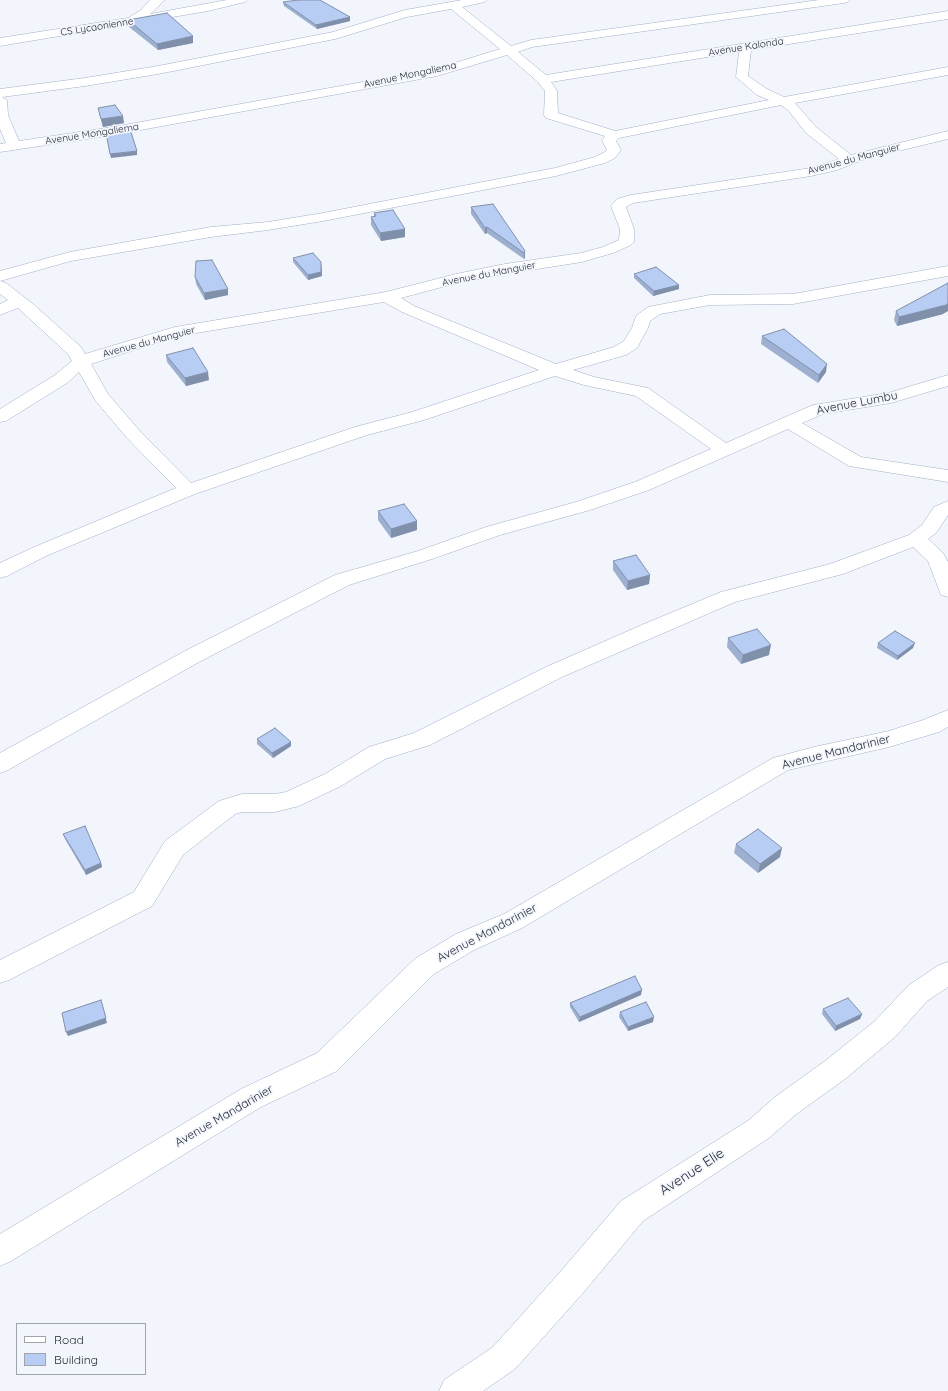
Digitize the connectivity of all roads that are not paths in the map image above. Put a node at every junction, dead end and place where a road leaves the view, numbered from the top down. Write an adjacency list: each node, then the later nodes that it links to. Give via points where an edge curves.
1 (159, 0): 7 (street)
2 (241, 0): 7 (street, CS Lycaonienne)
3 (481, 0): 5 (street)
4 (844, 0): 10 (street, Avenue Mongaliema, via 531,44)
5 (453, 5): 10 (street); 13 (street, via 405,14 335,35 158,70)
6 (948, 15): 9 (street, Avenue Kalonda)
7 (128, 22): 8 (street, CS Lycaonienne)
8 (0, 42)
9 (744, 47): 12 (street, Avenue Kalonda); 15 (street, via 742,77 762,92)
10 (510, 50): 12 (street); 18 (street, Avenue Mongaliema, via 437,72 189,118)
11 (948, 71): 15 (street)
12 (543, 79): 16 (street, via 551,92 551,115)
13 (0, 92)
14 (0, 100): 18 (street, via 1,115)
15 (783, 101): 16 (street); 20 (street, via 793,107 811,130)
16 (614, 135): 22 (street, via 609,140 614,150 610,155 556,172 323,217 196,235 70,257)
17 (948, 135): 20 (street, Avenue du Manguier)
18 (14, 146): 19 (street, Avenue Mongaliema)
19 (0, 148)
20 (849, 160): 24 (street, Avenue du Manguier, via 811,172 631,199 618,206 627,229 626,242 608,250 456,279)
21 (948, 271): 28 (street, via 793,299 710,300 654,310 642,319 631,344 620,351)
22 (0, 276)
23 (0, 286): 25 (street)
24 (387, 297): 27 (street, Avenue du Manguier, via 175,332); 28 (street, via 408,310)
25 (20, 301): 26 (street); 27 (street, via 63,338)
26 (0, 310)
27 (82, 361): 30 (street, Avenue du Manguier, via 61,379); 34 (street, via 101,396 133,434)
28 (555, 370): 32 (street, via 590,381 642,392); 34 (street, via 418,416 360,431)
29 (948, 380): 31 (street, Avenue Lumbu, via 891,398 819,409)
30 (0, 417)
31 (788, 422): 32 (street, Avenue Lumbu); 33 (street, via 856,462)
32 (724, 450): 40 (street, Avenue Lumbu, via 642,486 342,580 191,657)
33 (948, 476)
34 (188, 490): 37 (street, via 38,552)
35 (948, 507): 36 (street, via 941,511 929,529)
36 (916, 539): 38 (street, via 936,558); 41 (street, via 836,569 728,597 650,629 554,672 422,739 377,753 333,780 291,800 275,803 242,803 227,807 174,848 143,899)
37 (0, 571)
38 (948, 590)
39 (948, 718): 43 (street, Avenue Mandarinier, via 889,739 781,764 513,921 465,942 425,966 327,1062 251,1098)
40 (0, 764)
41 (0, 972)
42 (948, 973): 44 (street, Avenue Elie, via 918,992 885,1029 759,1129 632,1211 504,1358)
43 (0, 1250)
44 (455, 1391)

